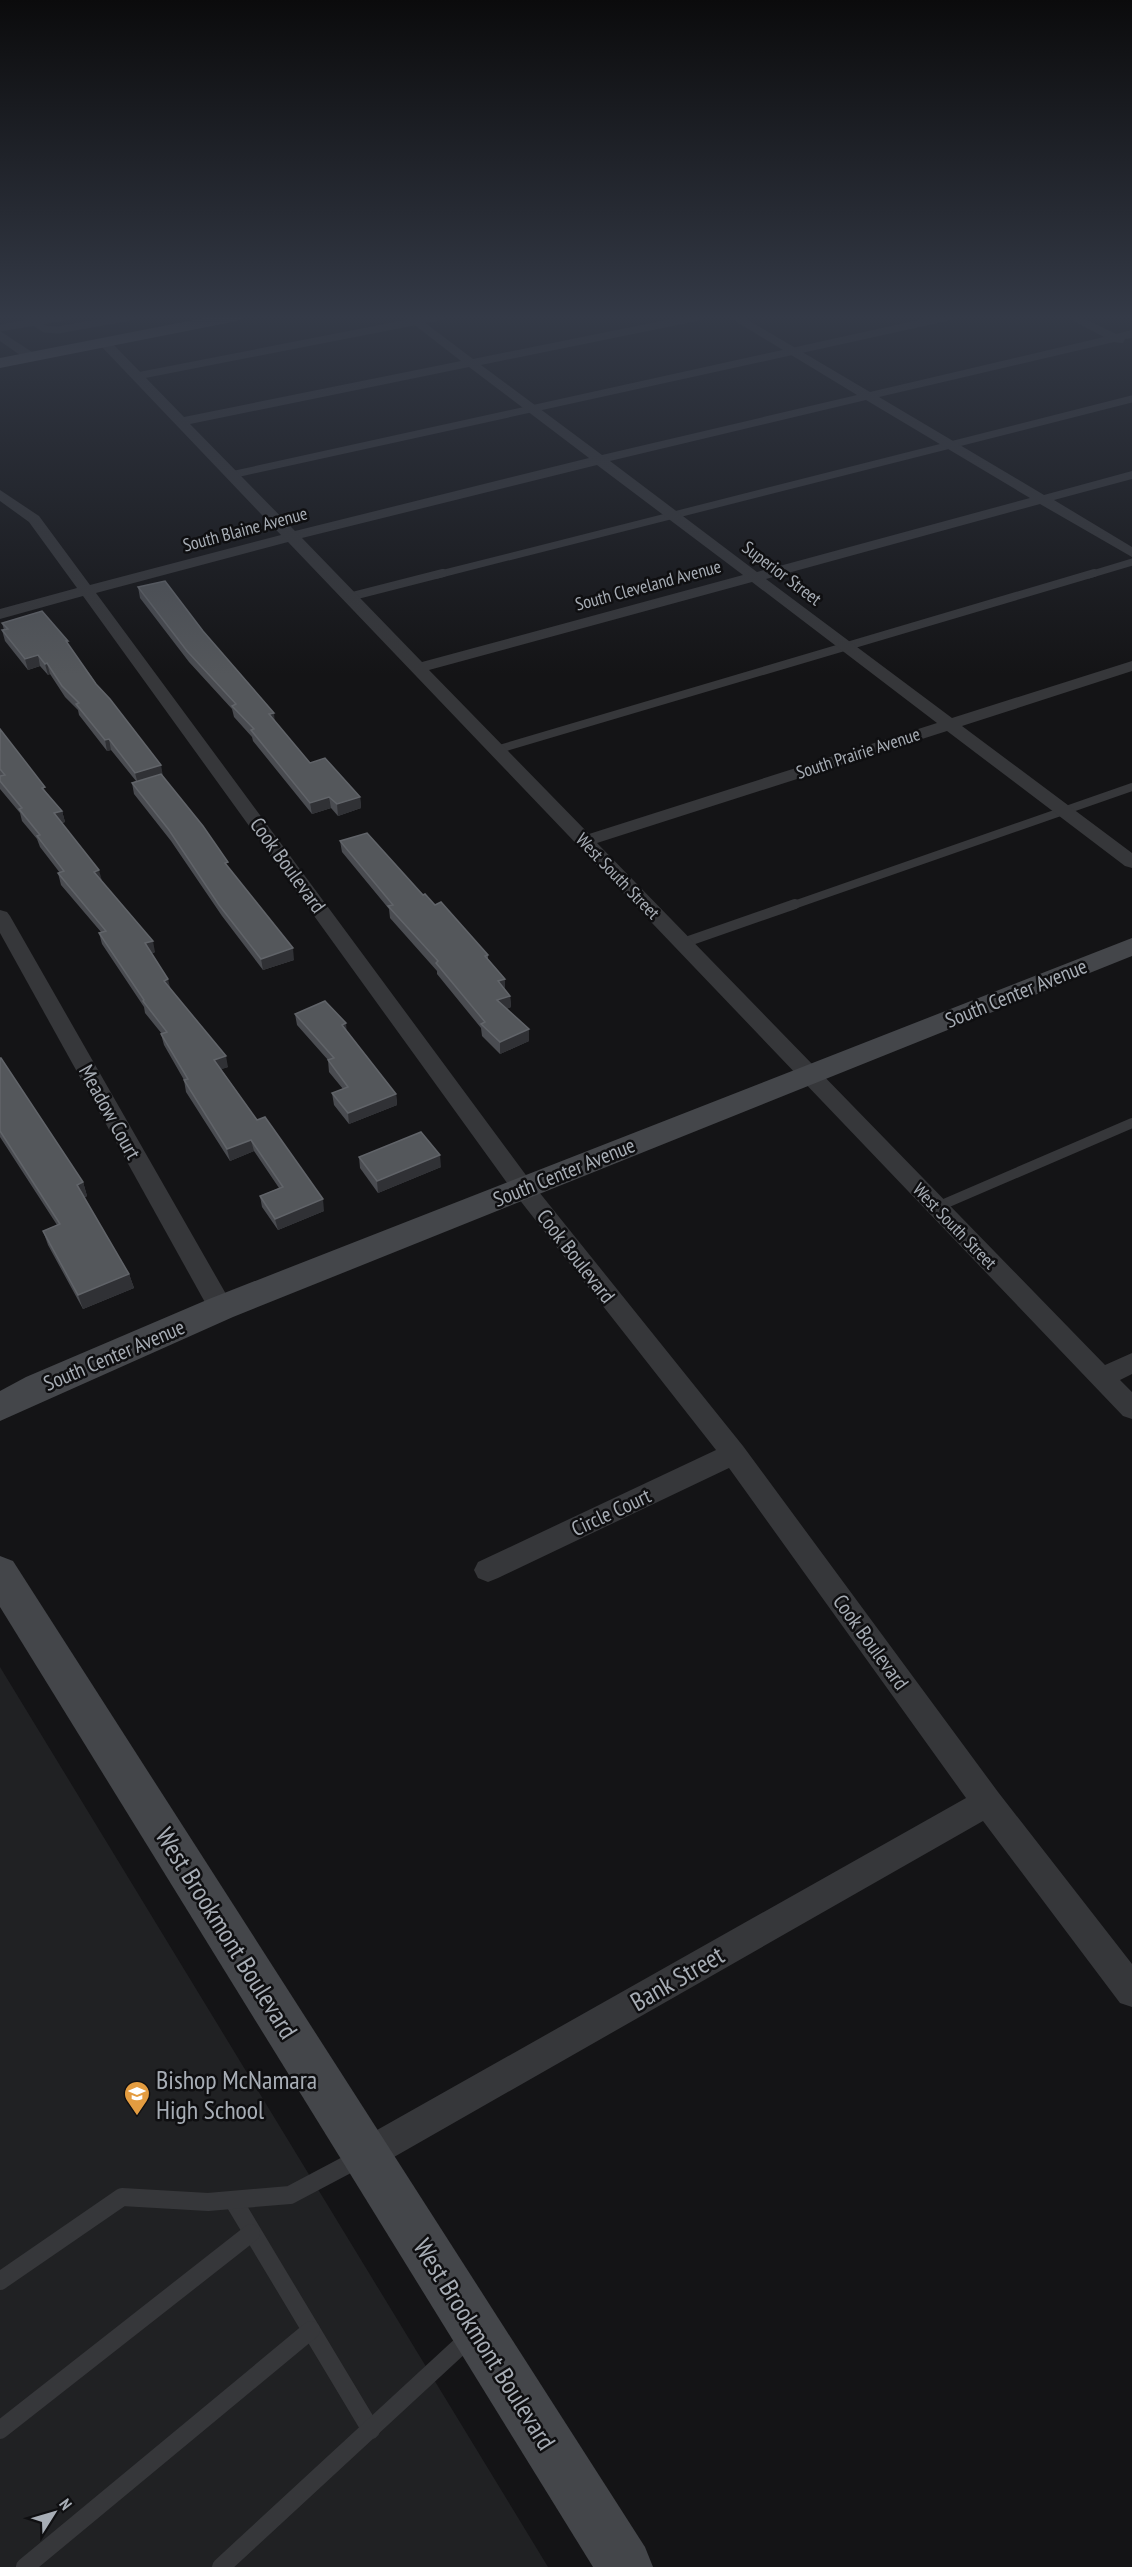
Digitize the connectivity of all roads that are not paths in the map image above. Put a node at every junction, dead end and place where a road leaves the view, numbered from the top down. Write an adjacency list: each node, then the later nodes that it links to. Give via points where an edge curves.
1 (194, 436): 9 (street, West South Street)
2 (410, 436): 9 (lane)
3 (568, 436): 8 (street, Superior Street)
4 (698, 436): 8 (street, South Blaine Avenue)
5 (935, 436): 7 (street)
6 (987, 436): 7 (lane)
7 (951, 445): 12 (street); 13 (lane)
8 (599, 459): 13 (street, Superior Street); 14 (street, South Blaine Avenue)
9 (231, 475): 14 (street, West South Street)
10 (1132, 475): 12 (street, South Cleveland Avenue)
11 (0, 494): 18 (street, Cook Boulevard, via 34,519)
12 (1042, 499): 15 (street); 17 (street, South Cleveland Avenue)
13 (673, 515): 17 (street, Superior Street); 19 (lane)
14 (289, 537): 18 (street, South Blaine Avenue); 19 (street, West South Street)
15 (1132, 553)
16 (1132, 562): 21 (lane)
17 (754, 577): 21 (street, Superior Street); 23 (street, South Cleveland Avenue)
18 (87, 590): 20 (street, South Blaine Avenue); 35 (street, Cook Boulevard)
19 (349, 597): 23 (street, West South Street)
20 (0, 614)
21 (847, 646): 24 (street, Superior Street); 25 (lane)
22 (1132, 666): 24 (street, South Prairie Avenue)
23 (418, 668): 25 (street, West South Street)
24 (949, 724): 27 (street, Superior Street); 28 (street, South Prairie Avenue)
25 (496, 750): 28 (street, West South Street)
26 (1132, 787): 27 (lane)
27 (1064, 811): 29 (street, Superior Street); 31 (lane)
28 (584, 841): 31 (street, West South Street)
29 (1132, 862)
30 (0, 916): 37 (street, Meadow Court)
31 (683, 944): 33 (street, West South Street)
32 (1132, 946): 33 (street, South Center Avenue)
33 (810, 1075): 35 (street, South Center Avenue); 36 (street, West South Street)
34 (1132, 1123): 36 (lane)
35 (523, 1188): 37 (street, South Center Avenue); 42 (street, Cook Boulevard)
36 (937, 1207): 39 (street, West South Street)
37 (221, 1308): 40 (street, South Center Avenue)
38 (1132, 1363): 39 (street)
39 (1102, 1378): 41 (street, West South Street)
40 (0, 1407)
41 (1132, 1409)
42 (734, 1454): 43 (street, Circle Court); 45 (street, Cook Boulevard)
43 (488, 1570)
44 (0, 1573): 47 (street, West Brookmont Boulevard)
45 (987, 1802): 46 (street, Cook Boulevard); 47 (street, Bank Street)
46 (1132, 1990)
47 (366, 2155): 48 (lane, via 290,2194); 52 (street, West Brookmont Boulevard)
48 (234, 2200): 49 (lane); 50 (lane, via 122,2197)
49 (251, 2233): 51 (lane); 53 (lane)
50 (0, 2281)
51 (311, 2330): 54 (lane); 55 (lane)
52 (477, 2331): 54 (lane); 57 (street, West Brookmont Boulevard)
53 (0, 2430)
54 (371, 2430): 56 (lane)
55 (25, 2567)
56 (221, 2567)
57 (625, 2567)

